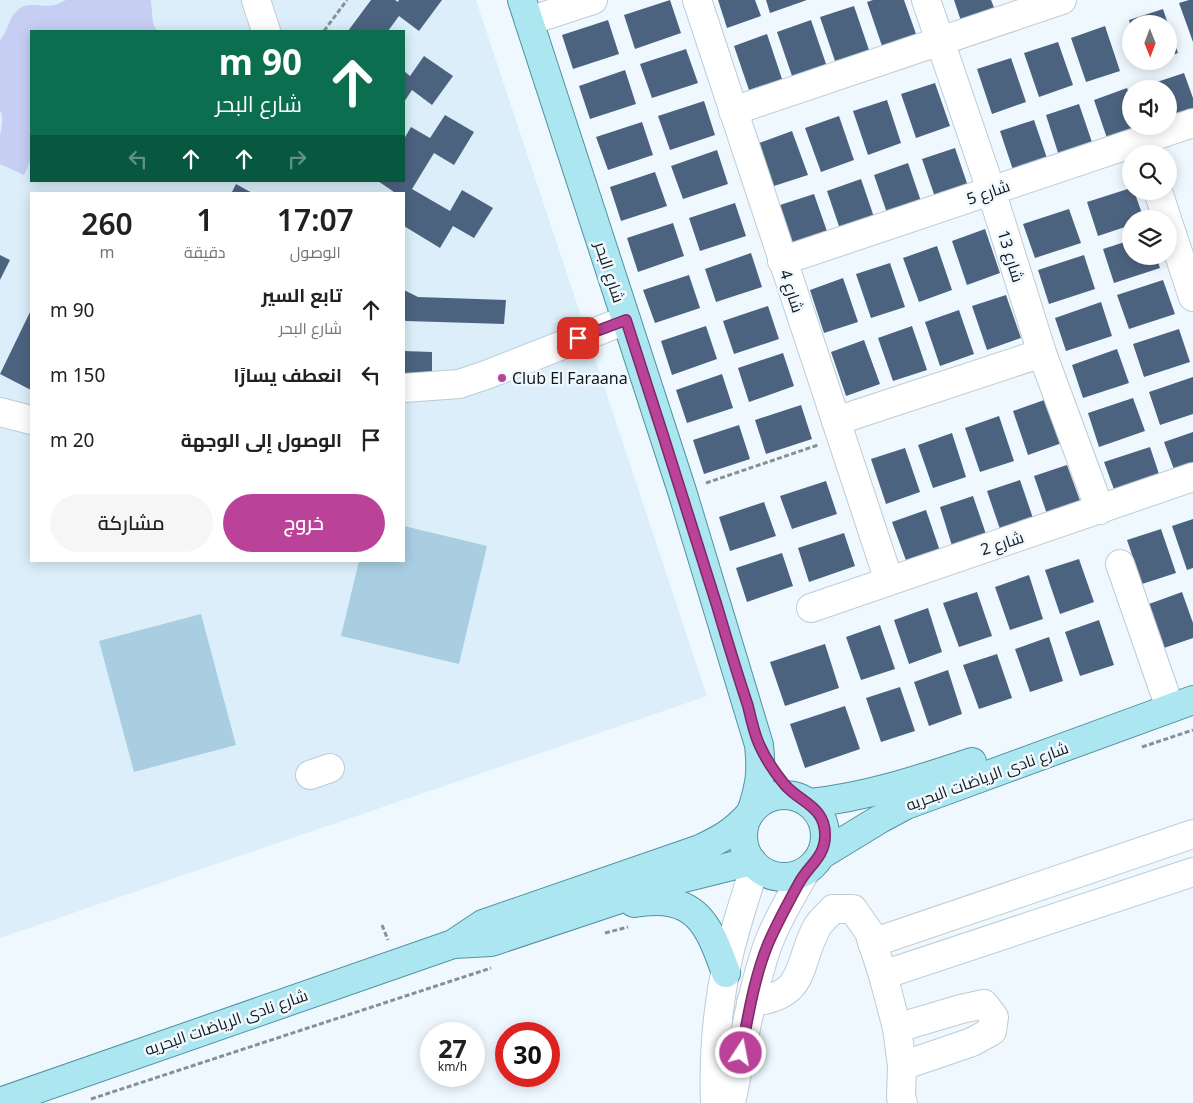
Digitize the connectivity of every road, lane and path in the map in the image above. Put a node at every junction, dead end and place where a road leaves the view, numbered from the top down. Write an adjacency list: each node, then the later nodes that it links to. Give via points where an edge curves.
1 (256, 0): 8 (street)
2 (346, 0): 9 (path)
3 (593, 0): 7 (street)
4 (697, 0): 11 (street, شارع 4)
5 (926, 0): 10 (street, شارع 13)
6 (1062, 0): 10 (street)
7 (525, 11): 19 (main road, شارع البحر)
8 (266, 30)
9 (325, 30)
10 (940, 41): 11 (street); 15 (street, شارع 13)
11 (733, 112): 17 (street, شارع 4)
12 (1193, 123): 13 (street, شارع 5)
13 (1147, 145)
14 (1122, 153): 15 (street, شارع 5)
15 (991, 190): 17 (street, شارع 5); 20 (street, شارع 13)
16 (1177, 249): 18 (street)
17 (782, 261): 24 (street, شارع 4)
18 (1193, 297)
19 (626, 320): 21 (street, via 458,384); 26 (main road, شارع البحر)
20 (1042, 353): 24 (street); 27 (street, شارع 13)
21 (405, 388)
22 (0, 412): 23 (street)
23 (30, 420)
24 (838, 429): 26 (path); 29 (street, شارع 4)
25 (1193, 478): 27 (street, شارع 2)
26 (682, 491): 33 (main road, شارع البحر)
27 (1100, 510): 29 (street, شارع 2)
28 (1120, 564): 31 (street)
29 (888, 581): 30 (street, شارع 2)
30 (811, 608)
31 (1174, 707): 35 (main road, شارع نادى الرياضات البحريه, via 988,756 885,790 841,800); 39 (main road, شارع نادى الرياضات البحريه, via 906,805)
32 (1193, 730): 34 (path)
33 (759, 745): 35 (main road, شارع البحر, via 785,785); 36 (main road, شارع البحر, via 761,780)
34 (1140, 748)
35 (805, 800): 36 (main road, via 779,795 760,803); 39 (main road, via 820,817 826,833 825,844)
36 (750, 813): 38 (main road, via 743,839); 45 (main road, شارع نادى الرياضات البحريه, via 733,832 700,849 483,924)
37 (1193, 834): 44 (street)
38 (753, 863): 39 (main road, via 774,876 795,876); 41 (main road, شارع نادى الرياضات البحريه, via 680,879); 47 (street)
39 (813, 864): 49 (street, via 780,919)
40 (1193, 872): 48 (street)
41 (583, 911): 45 (main road, شارع نادى الرياضات البحريه, via 491,942); 47 (main road, via 642,901 665,900 682,905 696,914 707,928)
42 (633, 926): 43 (path)
43 (598, 934)
44 (872, 943): 48 (street); 49 (street, via 869,932 853,909 833,909 818,926 792,988 767,1001)
45 (453, 944): 53 (main road, شارع نادى الرياضات البحريه)
46 (498, 966): 52 (path)
47 (726, 974): 54 (street, via 714,1062)
48 (883, 975): 50 (street)
49 (751, 1002): 55 (street)
50 (897, 1028): 51 (street); 51 (street, via 984,1004 994,1016 992,1031 972,1042)
51 (902, 1066): 56 (street)
52 (88, 1100)
53 (0, 1102)
54 (715, 1103)
55 (731, 1103)
56 (903, 1103)

